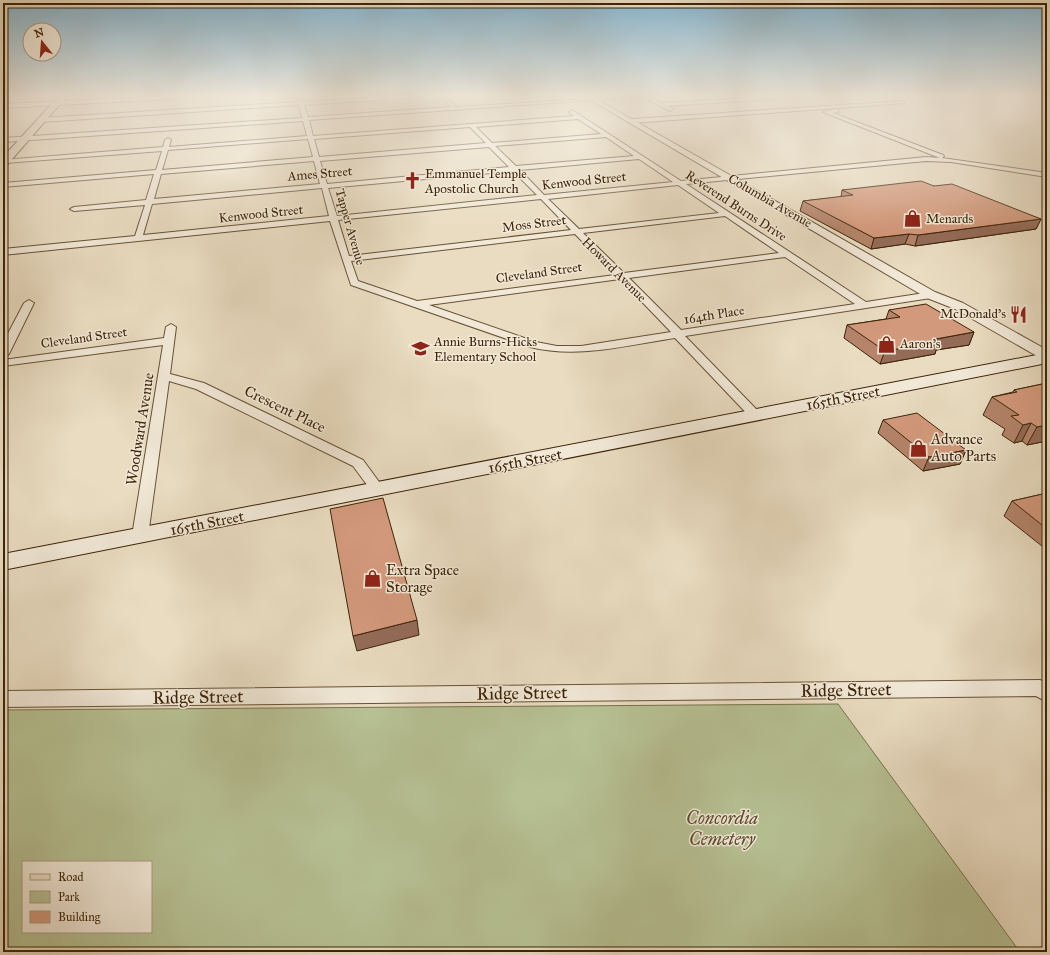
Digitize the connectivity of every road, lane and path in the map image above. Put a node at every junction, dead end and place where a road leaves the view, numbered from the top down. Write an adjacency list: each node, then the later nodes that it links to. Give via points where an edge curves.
1 (23, 141): 15 (main road)
2 (168, 141): 11 (street)
3 (264, 141): 11 (street)
4 (312, 141): 13 (street, Tapper Avenue)
5 (487, 141): 10 (street, Howard Avenue)
6 (542, 141): 10 (street)
7 (615, 141): 12 (street, Reverend Burns Drive)
8 (665, 141): 19 (street, Columbia Avenue)
9 (899, 141): 14 (street)
10 (491, 145): 13 (street); 16 (street, Howard Avenue)
11 (165, 148): 15 (street); 17 (street)
12 (640, 157): 16 (street, Ames Street); 20 (street, Reverend Burns Drive)
13 (317, 159): 17 (street); 22 (street, Tapper Avenue)
14 (944, 159): 18 (street, Kenwood Street); 19 (street, Kenwood Street)
15 (4, 162)
16 (514, 168): 22 (street, Ames Street); 23 (street, Howard Avenue)
17 (158, 173): 21 (street); 24 (street)
18 (1047, 175)
19 (729, 178): 20 (street, Kenwood Street); 34 (street, Columbia Avenue)
20 (679, 183): 23 (street, Kenwood Street); 26 (street, Reverend Burns Drive)
21 (3, 185)
22 (324, 186): 24 (street, Ames Street); 27 (street, Tapper Avenue)
23 (542, 197): 27 (street, Kenwood Street); 28 (street, Howard Avenue)
24 (149, 202): 25 (street, Ames Street); 29 (street)
25 (74, 209)
26 (726, 214): 28 (street, Moss Street); 31 (street, Reverend Burns Drive)
27 (333, 218): 29 (street, Kenwood Street); 32 (street, Tapper Avenue)
28 (577, 232): 32 (street, Moss Street); 33 (street, Howard Avenue)
29 (138, 238): 30 (street, Kenwood Street)
30 (3, 252)
31 (787, 254): 33 (street, Cleveland Street); 37 (street, Reverend Burns Drive)
32 (346, 259): 36 (street, Tapper Avenue, via 354,283)
33 (621, 277): 36 (street, Cleveland Street); 40 (street, Howard Avenue)
34 (931, 295): 37 (street, 164th Place); 43 (street, Columbia Avenue, via 945,308)
35 (29, 303): 42 (street)
36 (413, 304): 39 (street, Tapper Avenue)
37 (864, 305): 40 (street, 164th Place)
38 (171, 327): 41 (street, Woodward Avenue)
39 (502, 335): 40 (street, 164th Place, via 534,345 573,350)
40 (678, 335): 46 (street, Howard Avenue)
41 (169, 341): 44 (street, Cleveland Street); 45 (street, Woodward Avenue)
42 (3, 354)
43 (1044, 361): 46 (main road, 165th Street)
44 (3, 363)
45 (165, 376): 47 (street, Crescent Place, via 200,386 358,463); 48 (street, Woodward Avenue)
46 (756, 416): 47 (main road, 165th Street)
47 (378, 490): 48 (main road, 165th Street)
48 (140, 536): 49 (main road, 165th Street)
49 (3, 562)
50 (1044, 691): 51 (street, Ridge Street)
51 (3, 699)

